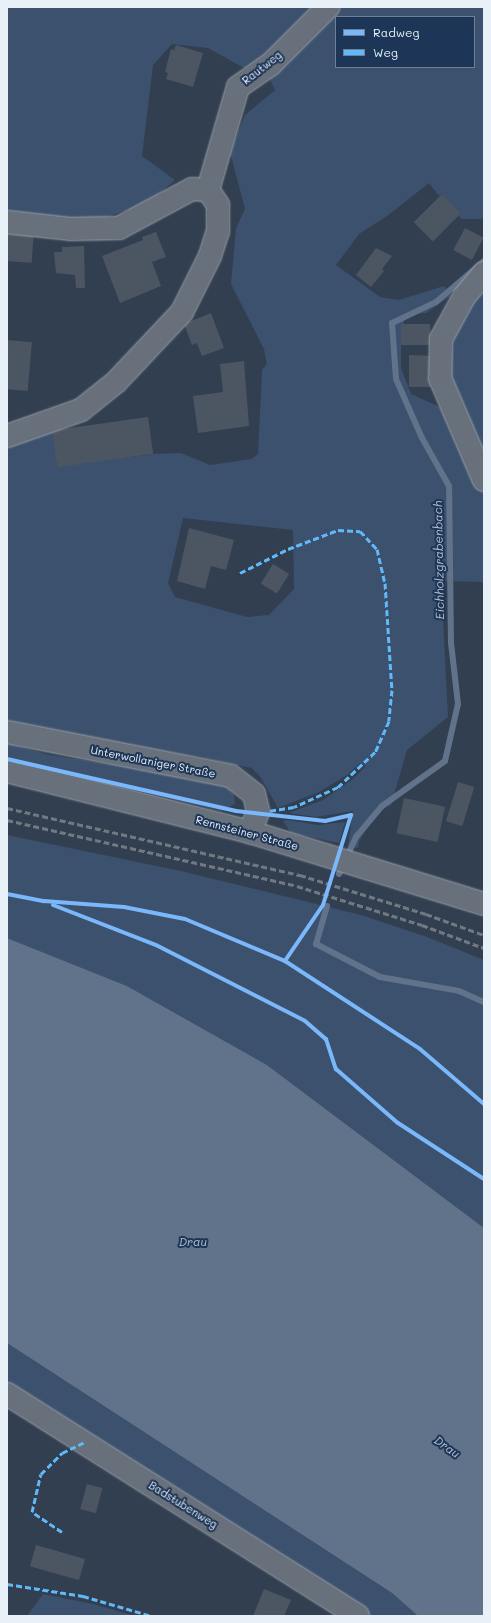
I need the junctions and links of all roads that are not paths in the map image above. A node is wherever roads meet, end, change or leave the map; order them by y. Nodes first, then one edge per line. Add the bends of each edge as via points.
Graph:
1 (328, 7) edge
2 (208, 190) junction
3 (7, 222) edge
4 (484, 273) edge
5 (7, 436) edge
6 (484, 480) edge
7 (7, 732) edge
8 (7, 772) edge
9 (250, 832) junction
10 (484, 904) edge
11 (7, 1394) edge
12 (358, 1616) edge

1 - 2 street, Rautweg via 271,64 238,87
2 - 3 street via 192,189 119,228 70,229
2 - 5 street via 218,205 218,231 210,256 182,312 116,382 81,410
4 - 6 street via 464,297 441,339 440,378
7 - 9 street, Unterwollaniger Straße via 231,776 254,794 258,812
8 - 9 street, Rennsteiner Straße
9 - 10 street, Rennsteiner Straße
11 - 12 street, Badstubenweg

